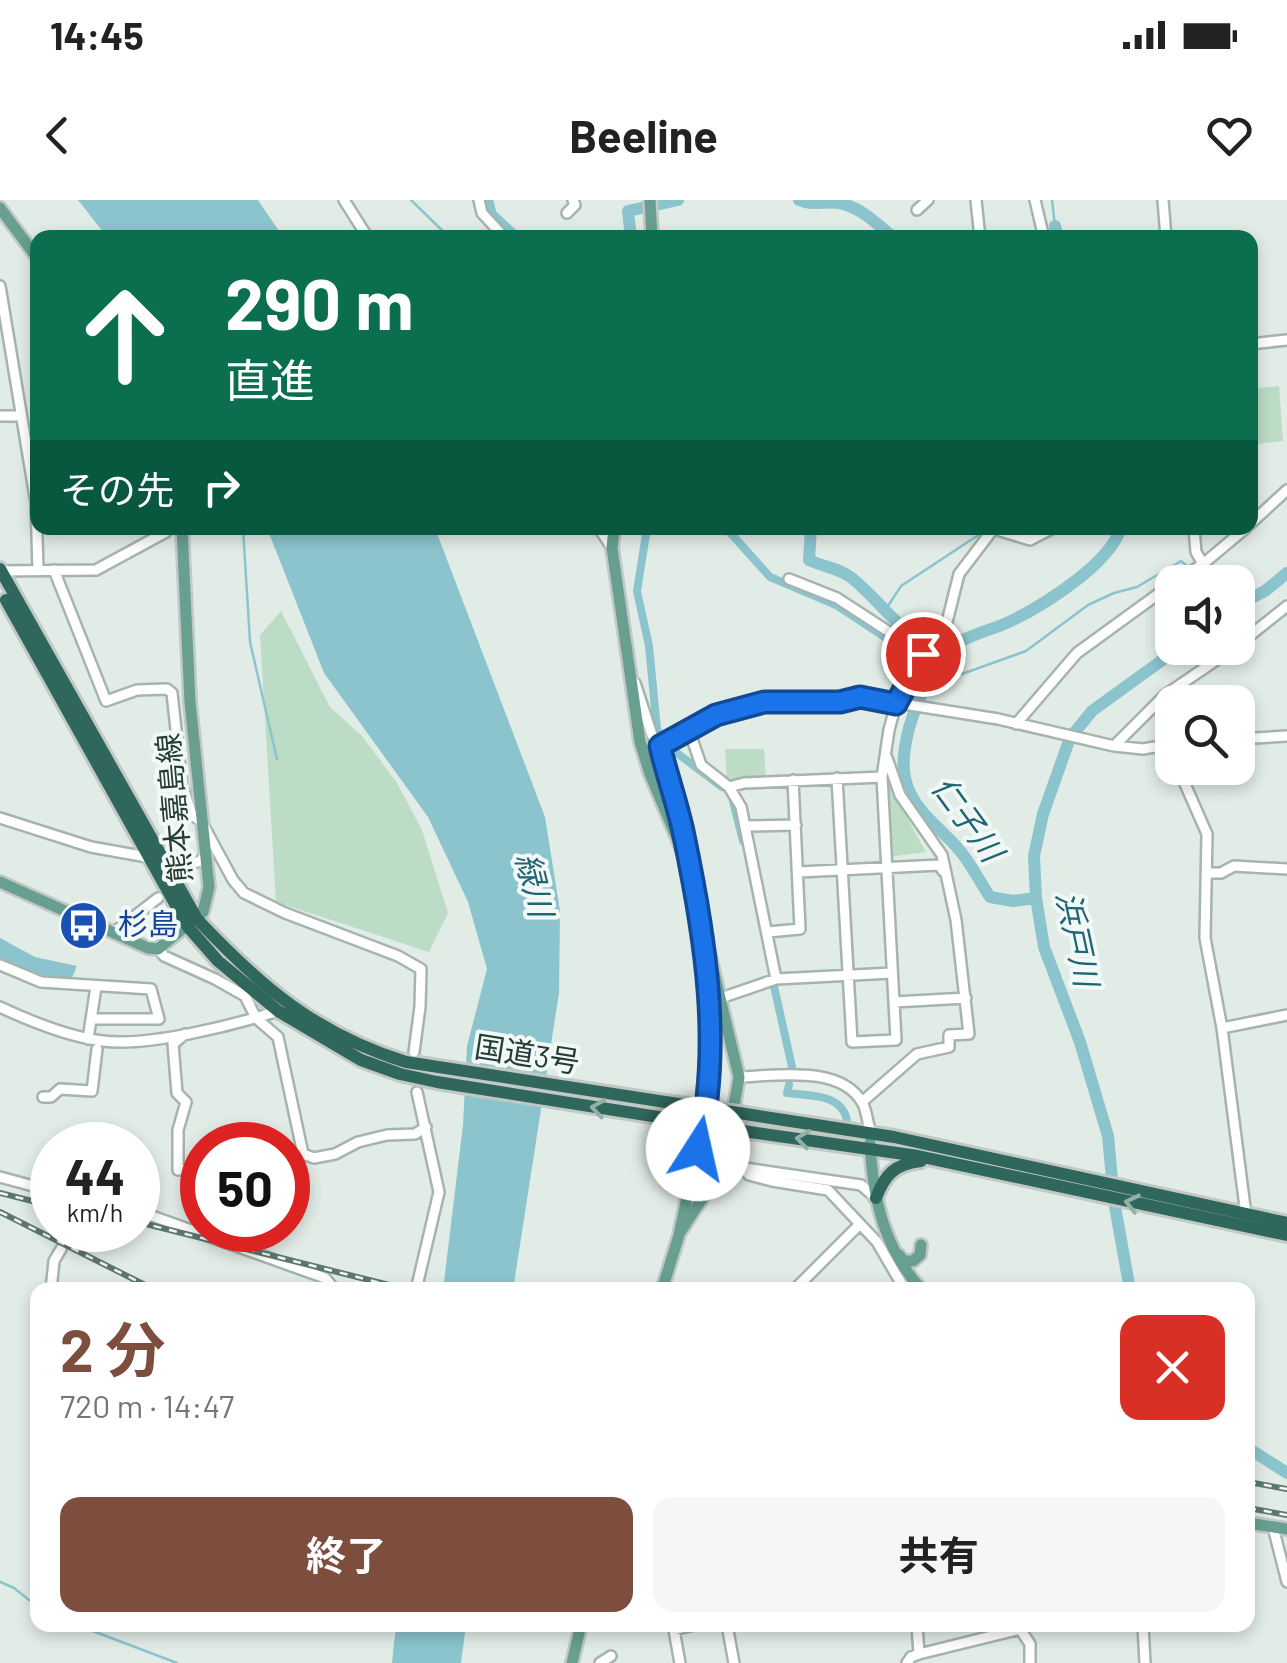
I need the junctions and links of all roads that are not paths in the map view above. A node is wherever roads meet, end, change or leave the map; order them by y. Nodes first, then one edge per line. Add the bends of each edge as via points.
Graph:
1 (344, 200) edge
2 (479, 200) edge
3 (573, 200) edge
4 (650, 200) edge
5 (928, 200) edge
6 (976, 200) edge
7 (1035, 200) edge
8 (1162, 200) edge
9 (0, 208) edge
10 (917, 210) dead end
11 (567, 213) dead end
12 (363, 230) edge
13 (498, 230) edge
14 (652, 230) edge
15 (979, 230) edge
16 (1042, 230) edge
17 (1165, 230) edge
18 (30, 248) edge
19 (0, 286) edge
20 (1287, 340) edge
21 (1258, 343) edge
22 (0, 416) edge
23 (20, 416) junction
24 (30, 470) edge
25 (1287, 490) edge
26 (1258, 517) edge
27 (37, 535) edge
28 (160, 535) edge
29 (182, 535) edge
30 (603, 535) edge
31 (613, 535) edge
32 (989, 535) edge
33 (1015, 535) edge
34 (1039, 535) edge
35 (1195, 535) edge
36 (1237, 535) edge
37 (612, 548) junction
38 (1203, 564) joint
39 (38, 569) junction
40 (54, 570) junction
41 (0, 571) edge
42 (790, 579) dead end
43 (0, 588) edge
44 (1155, 597) edge
45 (1287, 606) edge
46 (1255, 631) edge
47 (923, 654) junction
48 (1209, 665) edge
49 (629, 667) junction
50 (896, 704) junction
51 (1021, 725) junction
52 (689, 730) junction
53 (1287, 736) edge
54 (1255, 738) edge
55 (660, 746) junction
56 (1114, 746) junction
57 (1155, 748) edge
58 (886, 756) junction
59 (836, 778) junction
60 (882, 778) junction
61 (794, 780) junction
62 (1185, 785) edge
63 (729, 787) junction
64 (0, 818) edge
65 (201, 820) junction
66 (796, 825) junction
67 (745, 826) junction
68 (153, 855) junction
69 (206, 856) junction
70 (688, 862) junction
71 (887, 868) junction
72 (1287, 869) edge
73 (841, 870) junction
74 (799, 872) junction
75 (1206, 874) junction
76 (946, 877) junction
77 (0, 882) edge
78 (158, 898) dead end
79 (192, 923) junction
80 (113, 932) junction
81 (768, 932) junction
82 (704, 941) junction
83 (158, 949) junction
84 (0, 965) edge
85 (892, 972) junction
86 (848, 975) junction
87 (776, 979) junction
88 (96, 987) junction
89 (722, 998) junction
90 (966, 998) junction
91 (894, 1002) junction
92 (0, 1007) edge
93 (278, 1012) junction
94 (1287, 1015) edge
95 (256, 1018) junction
96 (92, 1019) junction
97 (1222, 1028) junction
98 (187, 1032) junction
99 (88, 1038) junction
100 (97, 1049) dead end
101 (414, 1052) dead end
102 (738, 1077) junction
103 (417, 1092) dead end
104 (43, 1097) dead end
105 (862, 1102) junction
106 (702, 1108) junction
107 (180, 1122) edge
108 (180, 1123) edge
109 (699, 1124) junction
110 (426, 1127) junction
111 (871, 1141) junction
112 (944, 1162) junction
113 (724, 1164) junction
114 (742, 1168) junction
115 (180, 1170) edge
116 (0, 1178) edge
117 (1083, 1184) junction
118 (30, 1186) edge
119 (876, 1198) junction
120 (160, 1219) edge
121 (1246, 1221) junction
122 (1287, 1223) edge
123 (859, 1224) junction
124 (679, 1234) junction
125 (1287, 1235) edge
126 (921, 1245) dead end
127 (59, 1252) edge
128 (898, 1255) junction
129 (52, 1282) edge
130 (329, 1282) edge
131 (418, 1282) edge
132 (664, 1282) edge
133 (802, 1282) edge
134 (900, 1282) edge
135 (915, 1282) edge
136 (1255, 1523) edge
137 (1280, 1528) edge
138 (1287, 1582) edge
139 (579, 1632) edge
140 (674, 1632) edge
141 (728, 1632) edge
142 (916, 1632) edge
143 (1008, 1632) edge
144 (1022, 1632) edge
145 (1143, 1632) edge
146 (918, 1654) junction
147 (611, 1656) dead end
148 (572, 1663) edge
149 (600, 1663) edge
150 (680, 1663) edge
151 (734, 1663) edge
152 (908, 1663) edge
153 (1030, 1663) edge
154 (1145, 1663) edge

1 - 12 street
2 - 13 street
3 - 11 street
4 - 14 main road
5 - 10 street
6 - 15 street
7 - 16 street
8 - 17 street
9 - 18 main road
19 - 23 street
20 - 21 street
22 - 23 street
23 - 24 street
25 - 26 street
27 - 39 street
28 - 40 street via 96,570
29 - 65 main road, 熊本嘉島線
30 - 37 street
31 - 37 main road
32 - 47 street via 959,574 946,626
33 - 34 street
35 - 38 street
36 - 38 street
37 - 49 main road
39 - 40 street
39 - 41 street
40 - 65 street via 106,701 138,690 167,688 172,694 182,785 192,815
41 - 68 highway, 国道3号
42 - 47 street via 837,598
43 - 68 highway, 国道3号
44 - 51 street via 1077,653
45 - 46 street
47 - 50 street
48 - 56 street via 1166,695
49 - 55 street
49 - 70 main road via 640,742
50 - 51 street
50 - 52 street via 860,697 764,702
50 - 58 street
51 - 56 street
52 - 55 street
52 - 63 street via 700,765
53 - 54 street
55 - 70 street
56 - 57 street
58 - 60 street
58 - 76 street via 900,795 942,855
59 - 60 street
59 - 61 street
59 - 73 street
60 - 71 street
61 - 63 street
61 - 66 street
62 - 75 street via 1207,834
63 - 67 street
64 - 68 street via 91,847
65 - 69 main road, 熊本嘉島線
65 - 101 street via 244,893 421,969
66 - 67 street
66 - 74 street
67 - 81 street
68 - 69 street via 164,853 183,867
68 - 79 highway, 国道3号
69 - 79 main road, 熊本嘉島線 via 206,905
70 - 82 main road
71 - 73 street
71 - 76 street via 939,865
71 - 85 street
72 - 75 street via 1234,866
73 - 74 street
73 - 86 street
74 - 81 street via 800,929
75 - 97 street via 1205,938
76 - 90 street
77 - 80 main road
78 - 80 street
79 - 83 main road, 熊本嘉島線
79 - 93 highway, 国道3号 via 218,961
79 - 106 highway, 国道3号 via 310,1021 367,1050 406,1062
80 - 83 main road
81 - 87 street
82 - 89 main road
82 - 106 main road
83 - 95 street via 245,996
84 - 88 street via 41,982
85 - 86 street
85 - 91 street
86 - 87 street
86 - 91 street via 852,1042 896,1040
87 - 89 street
88 - 96 street
88 - 96 street via 151,989 159,1019
89 - 102 main road
90 - 91 street
90 - 105 street via 969,1034 948,1036 949,1047 917,1054
92 - 99 street
93 - 95 street
109 -> 93 highway, 国道3号 via 400,1074 361,1060
94 - 97 street
95 - 98 street
95 - 110 street via 283,1048 303,1154 335,1154
96 - 99 street
97 - 121 street
98 - 99 street via 116,1042
98 - 107 street via 173,1044 177,1092 186,1102
100 - 104 street via 92,1090 60,1089
102 - 105 street via 828,1078
102 - 113 main road
103 - 110 street
105 - 111 street
106 - 109 main road
106 - 111 highway, 国道3号
108 - 115 street
111 -> 109 highway, 国道3号
109 - 124 main road
110 - 131 street via 438,1192
111 - 112 highway, 国道3号
111 - 117 highway, 国道3号
111 - 119 main road
112 - 117 highway, 国道3号
112 - 119 highway via 896,1168
113 - 114 street
113 - 124 main road
114 - 119 street via 861,1185
114 - 123 street via 772,1182 828,1190
116 - 118 street
121 -> 117 highway, 国道3号 via 1182,1214
117 - 121 highway, 国道3号 via 1180,1198
119 - 128 main road
120 - 130 street
121 - 122 highway, 国道3号
121 - 125 highway, 国道3号
123 - 133 street
123 - 134 street
124 - 132 main road
126 - 128 main road via 913,1261
127 - 129 street
128 - 135 main road
136 - 137 main road
137 - 138 street
139 - 148 main road
140 - 150 street
141 - 151 street
142 - 146 street
143 - 146 street
144 - 153 street
145 - 154 street
146 - 152 street
147 - 149 street

